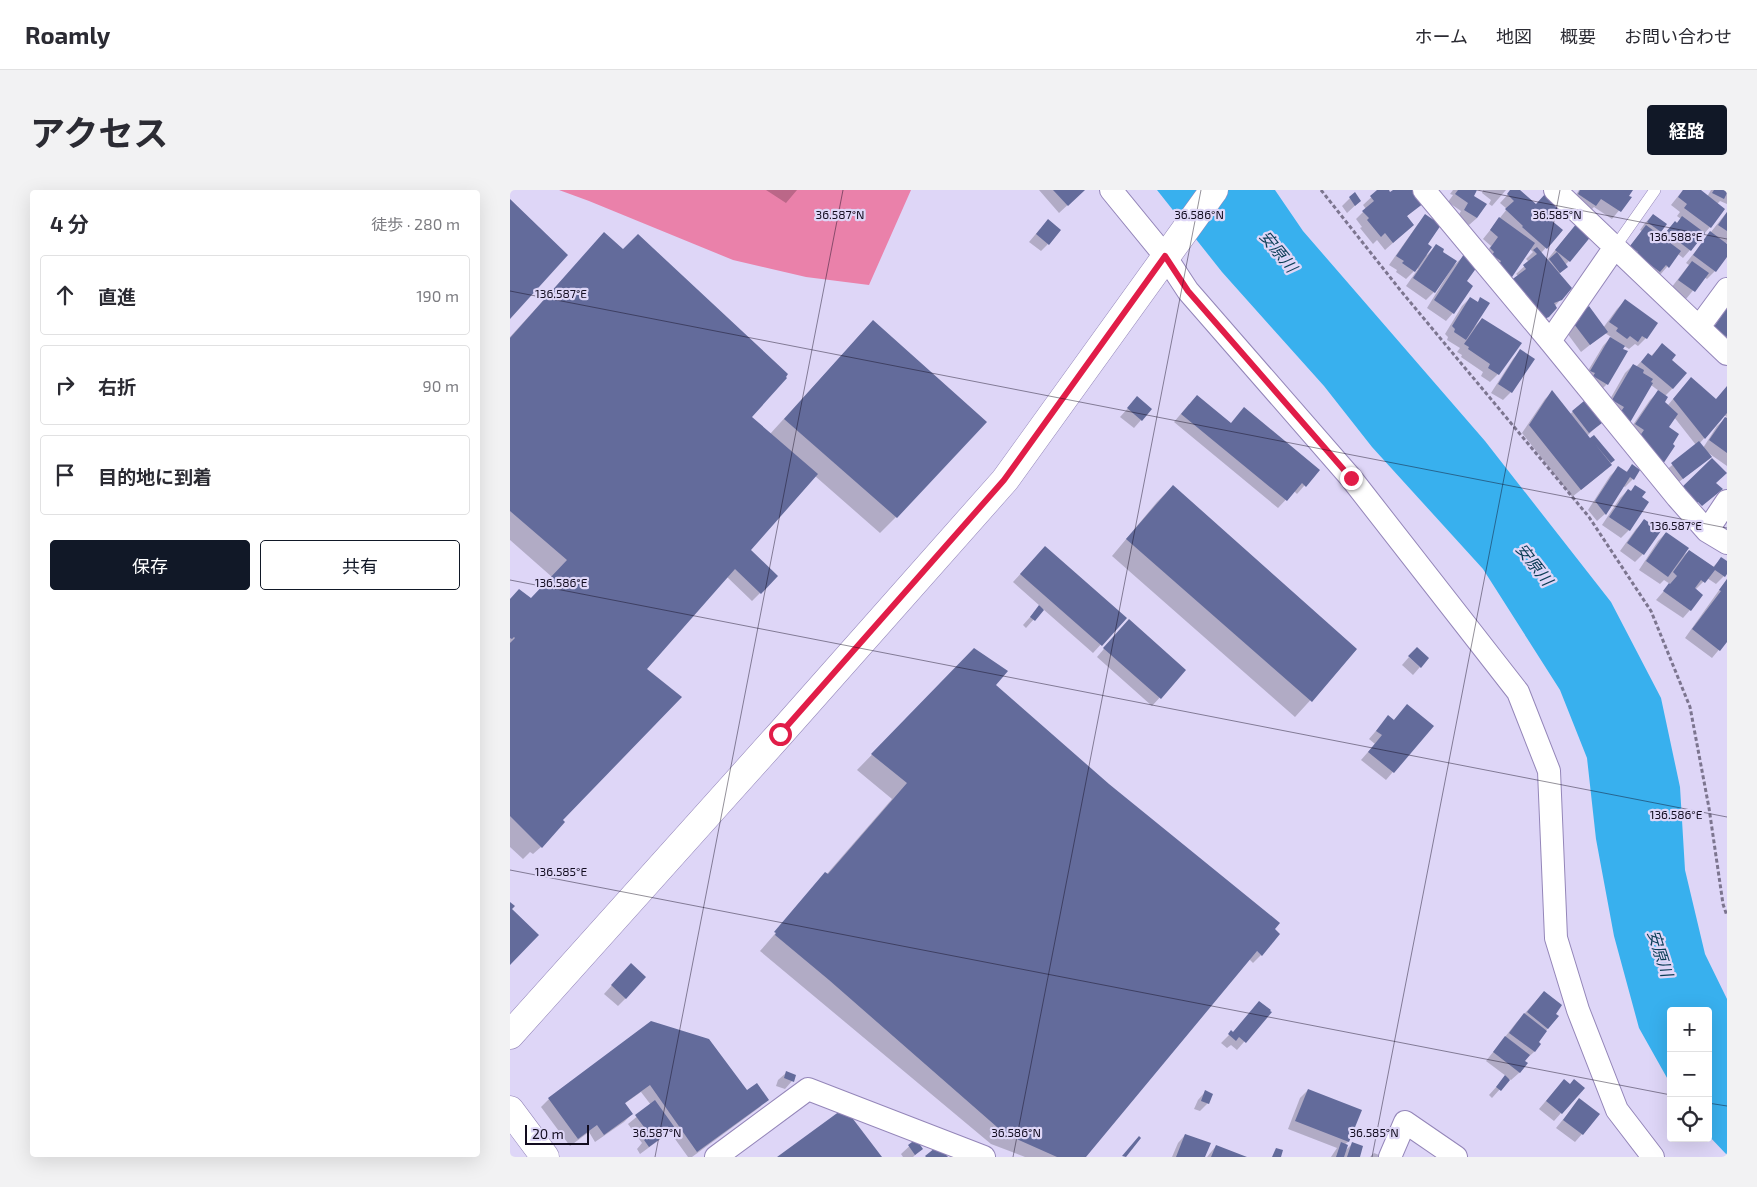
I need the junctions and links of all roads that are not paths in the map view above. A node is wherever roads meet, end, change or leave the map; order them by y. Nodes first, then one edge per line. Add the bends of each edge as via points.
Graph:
1 (1111, 190) edge
2 (1214, 190) edge
3 (1424, 190) edge
4 (1555, 190) edge
5 (1655, 190) edge
6 (1616, 247) junction
7 (1170, 249) junction
8 (1727, 289) edge
9 (1699, 327) junction
10 (1550, 341) junction
11 (1727, 354) edge
12 (1727, 501) edge
13 (1706, 531) junction
14 (1727, 543) edge
15 (510, 1035) edge
16 (510, 1110) edge
17 (545, 1157) edge
18 (716, 1157) edge
19 (984, 1157) edge
20 (1390, 1157) edge
21 (1456, 1157) edge
22 (1653, 1157) edge

1 - 7 street
2 - 7 street
3 - 10 street
4 - 6 street
5 - 6 lane
6 - 9 street
6 - 10 street
7 - 15 street via 1004,480
7 - 22 street via 1188,291 1351,478 1518,692 1549,771 1556,938 1578,1010 1617,1110
8 - 9 street
9 - 11 street
10 - 13 street
12 - 13 street
13 - 14 street
16 - 17 street
18 - 19 street via 808,1089
20 - 21 street via 1406,1122

